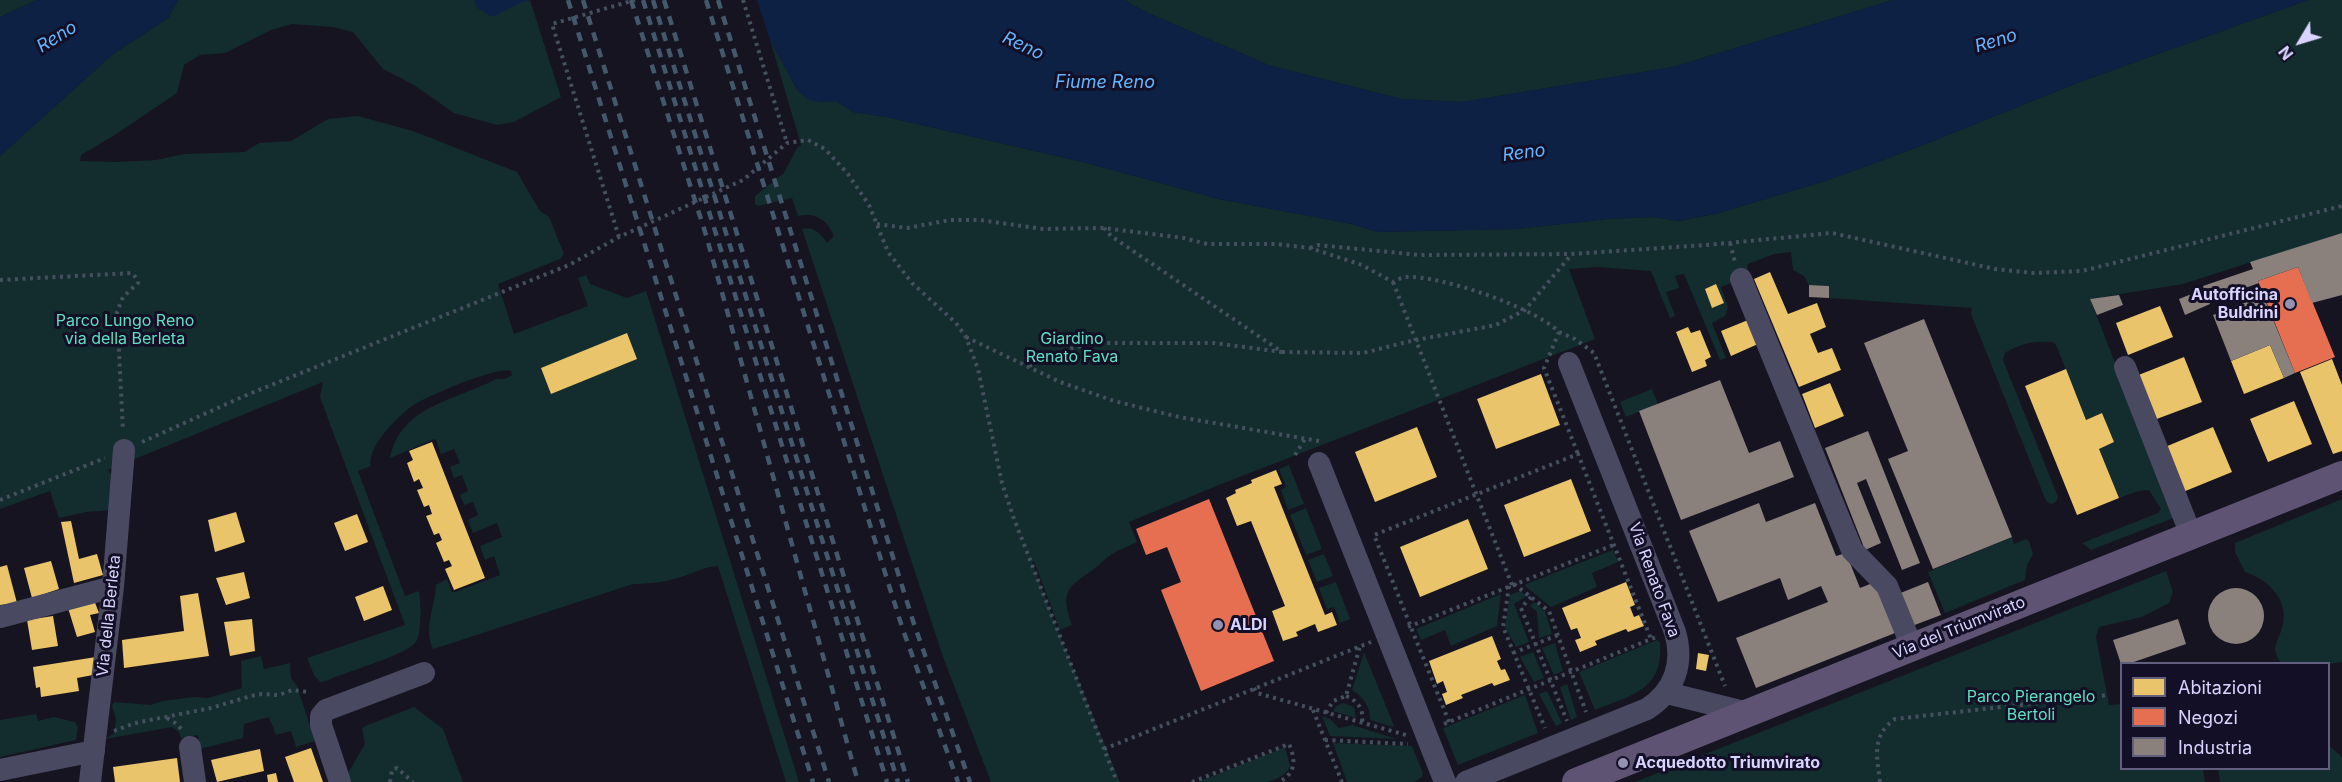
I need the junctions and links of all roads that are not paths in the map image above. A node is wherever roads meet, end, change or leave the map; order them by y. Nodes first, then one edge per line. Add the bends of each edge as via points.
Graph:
1 (1741, 279) dead end
2 (1569, 363) dead end
3 (2125, 367) dead end
4 (124, 450) road end
5 (1323, 453) road end
6 (2342, 475) edge
7 (2191, 535) junction
8 (113, 587) junction
9 (0, 617) edge
10 (1912, 647) junction
11 (424, 673) dead end
12 (1667, 693) junction
13 (1748, 713) junction
14 (95, 745) junction
15 (190, 747) dead end
16 (0, 770) edge
17 (90, 782) edge
18 (195, 782) edge
19 (340, 782) edge
20 (1445, 782) edge
21 (1466, 782) edge
22 (1576, 782) edge

1 - 10 street via 1852,550 1887,585
2 - 12 street, Via Renato Fava via 1675,632 1678,666
3 - 7 street
4 - 8 street, Via della Berleta
5 - 20 street via 1421,738
6 - 7 main road, Via del Triumvirato
7 - 10 main road, Via del Triumvirato
8 - 9 street
8 - 14 street, Via della Berleta
10 - 13 main road, Via del Triumvirato
11 - 19 street via 326,710 321,716
12 - 13 street
12 - 21 street via 1647,709
13 - 22 main road, Via del Triumvirato
14 - 16 street
14 - 17 street, Via della Berleta
15 - 18 street

